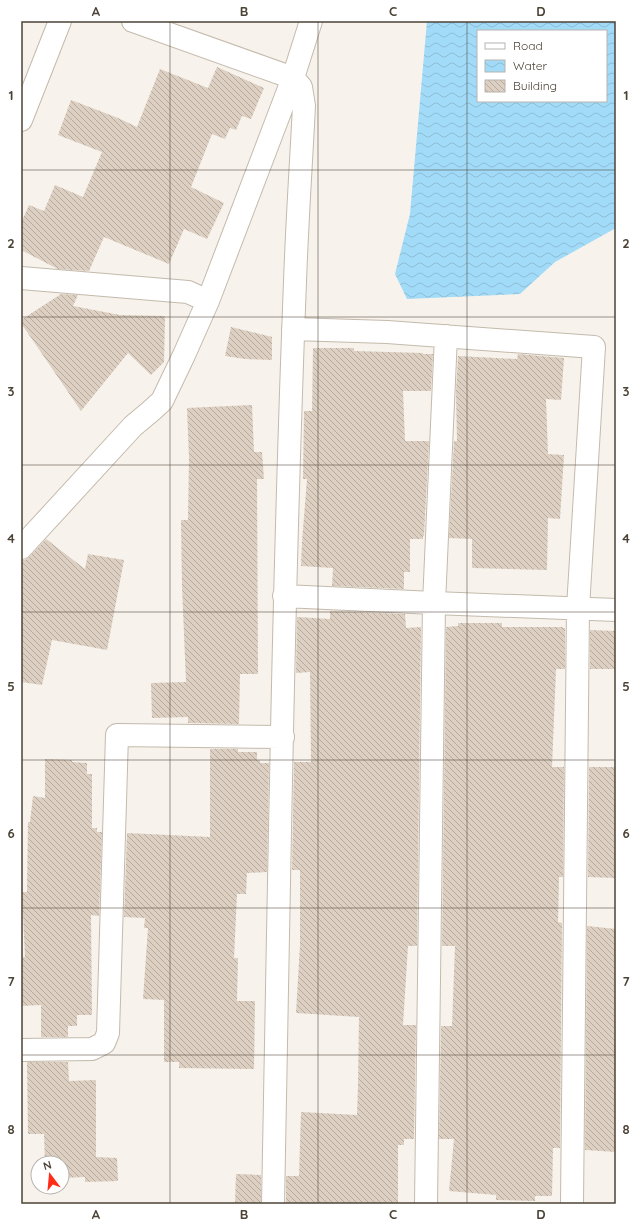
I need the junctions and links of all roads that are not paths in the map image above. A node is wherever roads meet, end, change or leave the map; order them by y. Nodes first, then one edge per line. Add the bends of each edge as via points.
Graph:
1 (60, 21) edge
2 (133, 21) edge
3 (311, 21) edge
4 (293, 78) junction
5 (21, 120) edge
6 (21, 278) edge
7 (208, 301) junction
8 (293, 329) junction
9 (446, 336) junction
10 (21, 548) edge
11 (284, 596) junction
12 (434, 603) junction
13 (578, 608) junction
14 (616, 610) edge
15 (283, 737) junction
16 (21, 1050) edge
17 (272, 1204) edge
18 (426, 1204) edge
19 (572, 1204) edge

1 - 5 street
2 - 4 street
3 - 4 street
4 - 7 street
4 - 8 street via 301,87 304,106
6 - 7 street via 188,292
7 - 10 street via 162,401 133,426
8 - 9 street
8 - 11 street
9 - 12 street
9 - 13 street via 594,347
11 - 12 street
11 - 15 street
12 - 13 street
12 - 18 street
13 - 14 street
13 - 19 street
15 - 16 street via 117,735 108,1033 104,1042 92,1049
15 - 17 street

